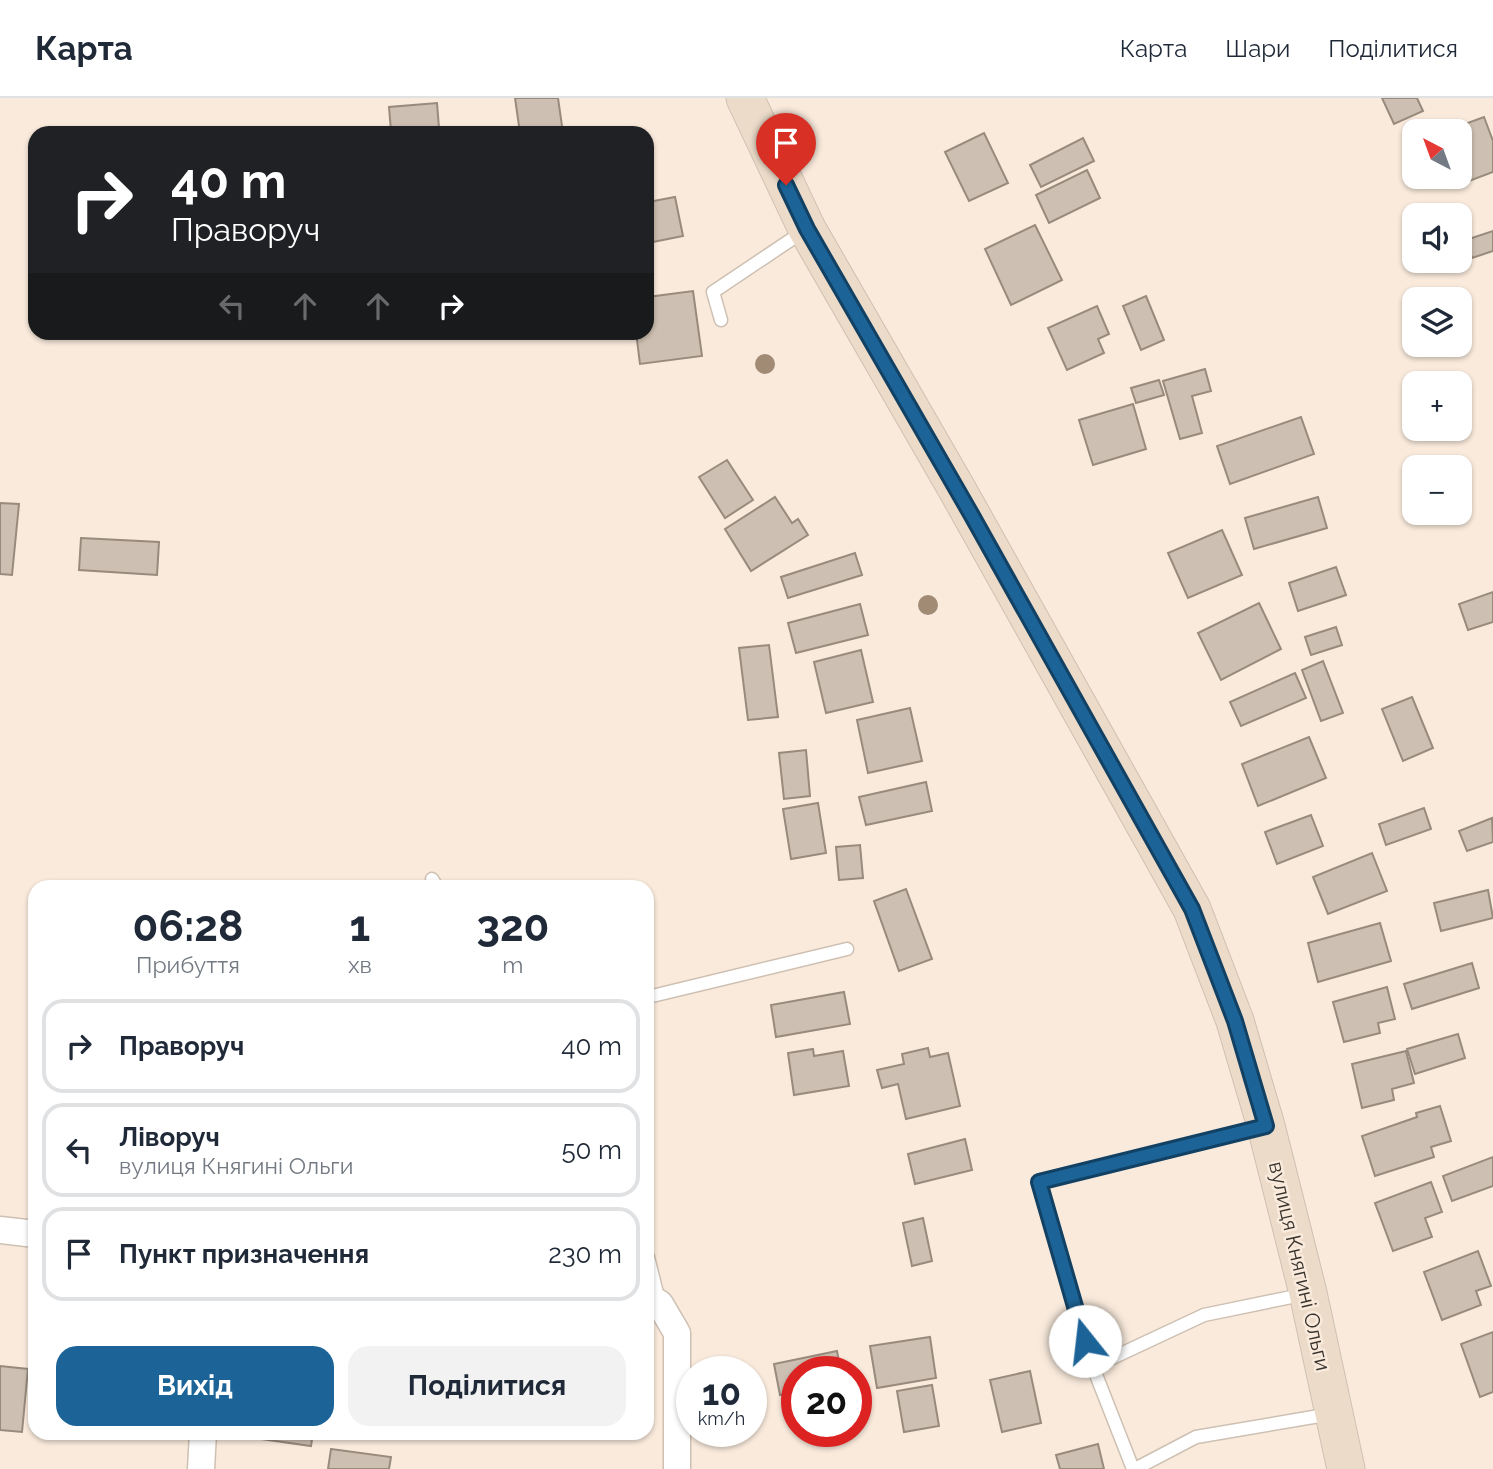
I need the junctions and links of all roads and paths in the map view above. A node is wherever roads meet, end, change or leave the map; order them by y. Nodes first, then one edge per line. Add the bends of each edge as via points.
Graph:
1 (745, 98) edge
2 (807, 229) junction
3 (721, 320) dead end
4 (847, 949) dead end
5 (654, 996) edge
6 (1266, 1126) junction
7 (0, 1230) edge
8 (28, 1233) edge
9 (1308, 1293) junction
10 (654, 1300) edge
11 (1093, 1367) junction
12 (1334, 1414) junction
13 (203, 1440) edge
14 (201, 1469) edge
15 (677, 1469) edge
16 (1134, 1469) edge
17 (1346, 1469) edge

1 - 2 street, вулиця Княгині Ольги
2 - 3 lane via 713,292
2 - 6 street, вулиця Княгині Ольги via 1192,909 1235,1021
4 - 5 lane
6 - 9 street, вулиця Княгині Ольги
6 - 11 lane via 1039,1182
7 - 8 street
9 - 11 lane via 1204,1315
9 - 12 street, вулиця Княгині Ольги
10 - 15 street via 677,1333
11 - 16 lane
12 - 16 lane via 1196,1437
12 - 17 street, вулиця Княгині Ольги
13 - 14 street

